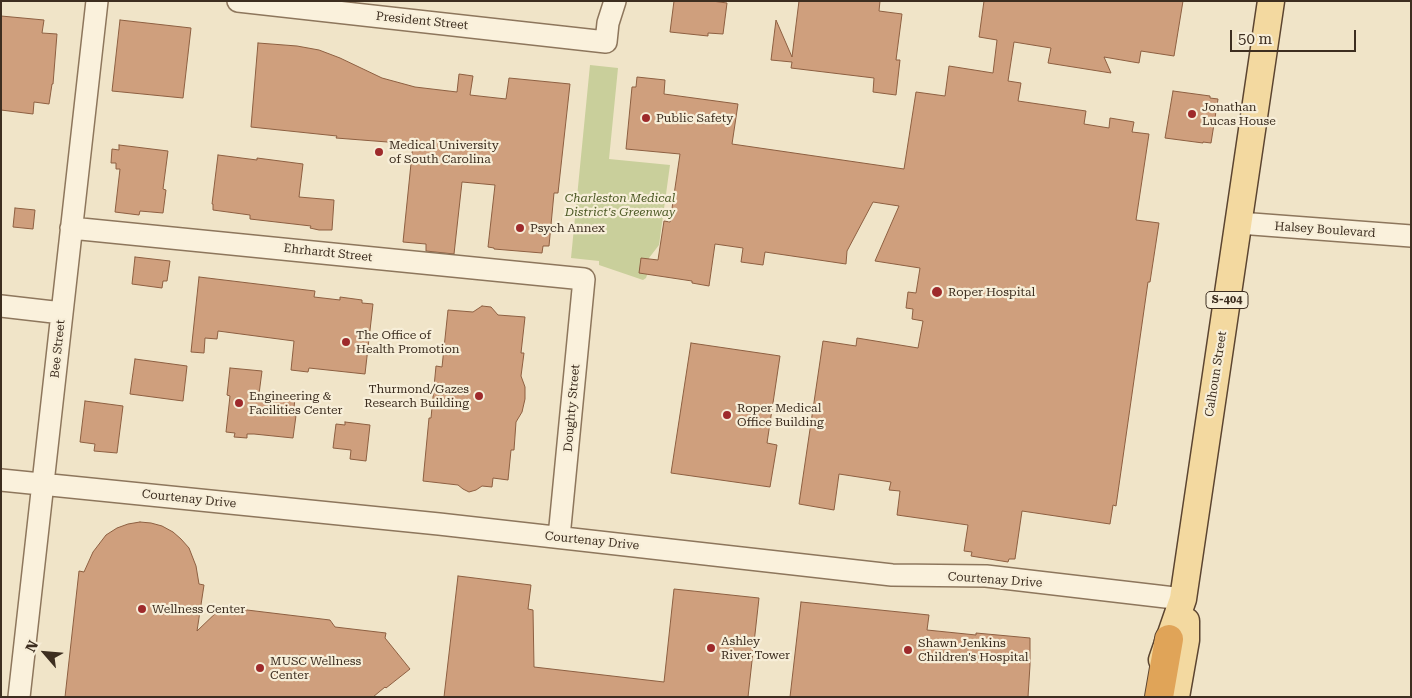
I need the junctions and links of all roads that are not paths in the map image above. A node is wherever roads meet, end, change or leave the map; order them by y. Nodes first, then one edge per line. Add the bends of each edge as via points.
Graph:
1 (97, 1) edge
2 (238, 1) edge
3 (614, 1) edge
4 (1271, 1) edge
5 (1239, 223) junction
6 (71, 228) junction
7 (1411, 236) edge
8 (584, 279) joint
9 (1, 306) edge
10 (62, 313) junction
11 (1, 480) edge
12 (43, 484) junction
13 (559, 538) junction
14 (1183, 599) junction
15 (1169, 639) junction
16 (19, 697) edge
17 (1151, 697) edge
18 (1159, 697) edge
19 (1176, 697) edge

1 - 6 street, Bee Street
2 - 3 street, President Street via 606,42
4 - 5 main road, Calhoun Street / S-404
5 - 7 street, Halsey Boulevard
5 - 14 main road, Calhoun Street / S-404
6 - 8 street, Ehrhardt Street
6 - 10 street, Bee Street
8 - 13 street, Doughty Street
9 - 10 street
10 - 12 street, Bee Street
11 - 12 street, Courtenay Drive
12 - 13 street, Courtenay Drive
12 - 16 street, Bee Street
13 - 14 street, Courtenay Drive via 892,575 986,576
14 - 15 main road, Calhoun Street / S-404
14 - 19 main road, Calhoun Street / S-404 via 1186,640
15 - 17 main road, Calhoun Street
15 - 18 highway

